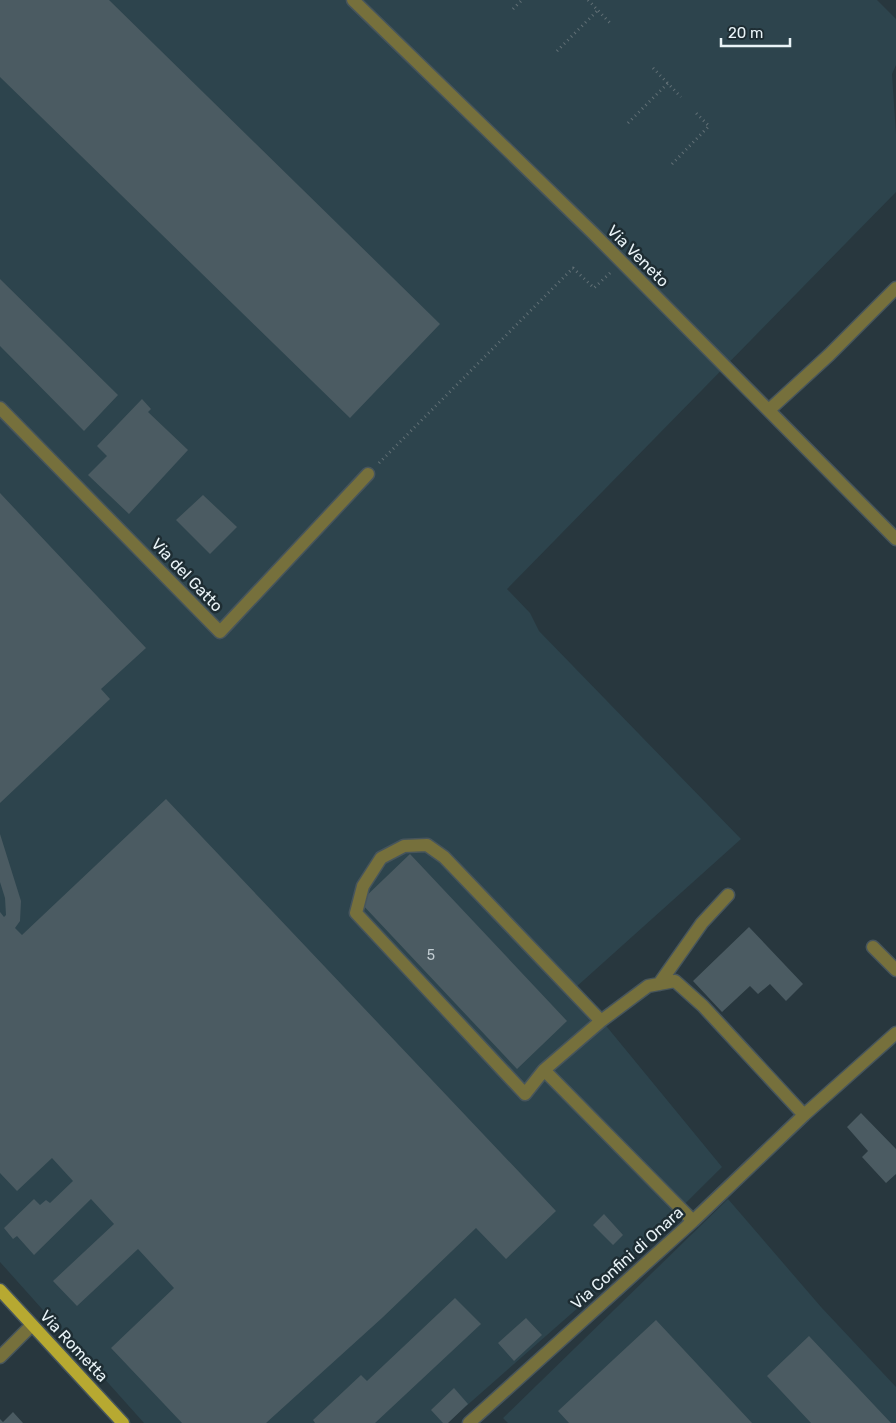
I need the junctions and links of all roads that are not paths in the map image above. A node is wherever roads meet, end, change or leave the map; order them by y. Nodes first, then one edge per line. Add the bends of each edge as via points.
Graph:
1 (353, 0) edge
2 (896, 288) edge
3 (0, 408) edge
4 (769, 410) junction
5 (368, 474) road end
6 (896, 539) edge
7 (728, 895) dead end
8 (873, 947) dead end
9 (896, 970) edge
10 (659, 984) junction
11 (601, 1021) junction
12 (896, 1033) edge
13 (544, 1070) junction
14 (804, 1115) junction
15 (693, 1221) junction
16 (0, 1290) edge
17 (32, 1325) junction
18 (0, 1357) edge
19 (123, 1423) edge
20 (470, 1423) edge

1 - 4 street, Via Veneto
2 - 4 street
3 - 5 street, Via del Gatto via 220,632
4 - 6 street, Via Veneto
7 - 10 street via 702,923
8 - 9 street
10 - 11 street via 648,986
10 - 14 street via 675,980
11 - 13 street
11 - 13 street via 444,857 427,845 404,846 381,858 363,886 356,913 524,1094
12 - 14 street, Via Confini di Onara
13 - 15 street
14 - 15 street, Via Confini di Onara
15 - 20 street, Via Confini di Onara
16 - 17 main road, Via Rometta
17 - 18 street
17 - 19 main road, Via Rometta

